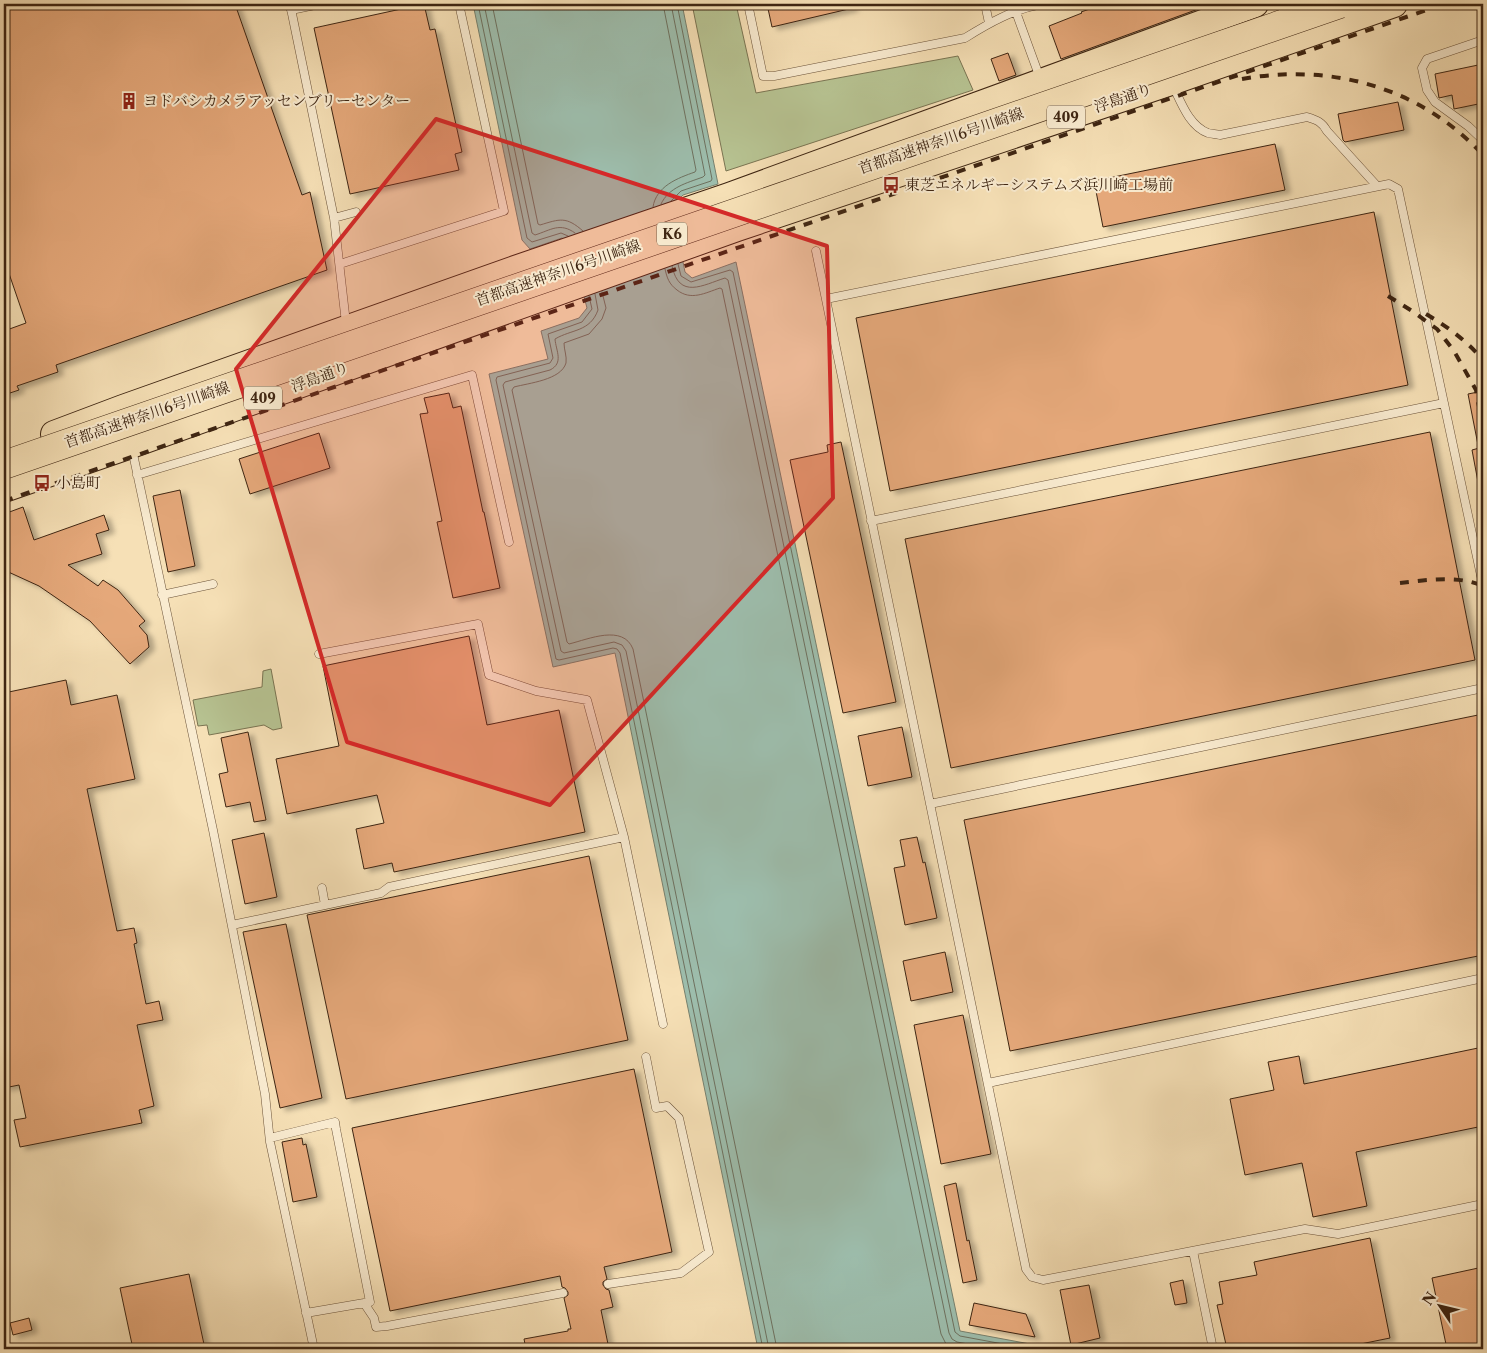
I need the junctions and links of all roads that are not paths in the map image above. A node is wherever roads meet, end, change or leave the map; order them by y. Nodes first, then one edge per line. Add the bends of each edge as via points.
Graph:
1 (320, 4) edge
2 (459, 4) edge
3 (748, 4) edge
4 (985, 4) edge
5 (1042, 4) edge
6 (1256, 4) edge
7 (1307, 4) edge
8 (1340, 4) edge
9 (1394, 4) edge
10 (291, 7) edge
11 (1016, 12) junction
12 (989, 23) junction
13 (1483, 40) edge
14 (1171, 82) junction
15 (1047, 97) junction
16 (1483, 140) edge
17 (1377, 186) junction
18 (356, 212) dead end
19 (334, 218) junction
20 (816, 251) dead end
21 (340, 264) junction
22 (826, 299) junction
23 (347, 329) junction
24 (309, 359) junction
25 (360, 363) junction
26 (1444, 403) junction
27 (128, 429) junction
28 (4, 453) edge
29 (4, 465) edge
30 (137, 475) junction
31 (4, 482) edge
32 (4, 489) edge
33 (871, 521) junction
34 (509, 542) dead end
35 (213, 584) dead end
36 (1483, 585) edge
37 (162, 595) junction
38 (319, 654) dead end
39 (1483, 688) edge
40 (930, 804) junction
41 (624, 837) junction
42 (322, 888) dead end
43 (325, 905) junction
44 (232, 924) junction
45 (1483, 978) edge
46 (663, 1024) dead end
47 (646, 1057) dead end
48 (988, 1082) junction
49 (270, 1138) junction
50 (1483, 1204) edge
51 (1193, 1251) junction
52 (608, 1284) dead end
53 (564, 1293) dead end
54 (364, 1303) junction
55 (306, 1314) junction
56 (314, 1349) edge
57 (1213, 1349) edge

1 - 10 lane
2 - 21 lane via 504,211
3 - 12 lane via 763,76 965,38
4 - 12 lane
5 - 11 lane
6 - 15 highway, 浮島通り / 409
7 - 28 highway, 首都高速神奈川6号川崎線 / K6
8 - 24 highway, 首都高速神奈川6号川崎線 / K6, bridge
9 - 14 highway, 浮島通り / 409
10 - 19 lane
11 - 12 lane
11 - 15 lane
13 - 16 lane via 1427,59 1422,68 1427,90 1435,102
14 - 15 highway, 浮島通り / 409
14 - 17 lane via 1188,116 1208,133 1220,135 1307,117 1317,120
15 - 23 highway, 浮島通り / 409 via 729,196
15 - 25 highway, 浮島通り / 409 via 737,228
17 - 22 lane
17 - 26 lane via 1389,184 1398,189
18 - 19 lane
19 - 21 lane
20 - 22 lane
21 - 23 lane
22 - 33 lane
23 - 25 lane
23 - 27 highway, 浮島通り / 409
24 - 29 highway, 首都高速神奈川6号川崎線 / K6, bridge
24 - 31 highway, bridge
25 - 27 highway, 浮島通り / 409
26 - 33 lane
26 - 36 lane
27 - 28 highway, 浮島通り / 409
27 - 30 lane
27 - 32 highway, 浮島通り / 409
30 - 34 lane via 472,375
30 - 37 lane
33 - 40 lane
35 - 37 lane
37 - 44 lane
38 - 41 lane via 478,624 489,675 536,691 587,700
39 - 40 lane
40 - 48 lane
41 - 43 lane via 389,887 381,893
41 - 46 lane
42 - 43 lane
43 - 44 lane
44 - 49 lane via 265,1094
45 - 48 lane
47 - 52 lane via 656,1108 667,1106 679,1118 709,1252 680,1273
48 - 51 lane via 1026,1269 1032,1277 1043,1280
49 - 54 lane via 335,1122 370,1302
49 - 55 lane
50 - 51 lane via 1338,1234 1305,1229
51 - 57 lane
53 - 54 lane via 388,1326 376,1326
54 - 55 lane
55 - 56 lane

